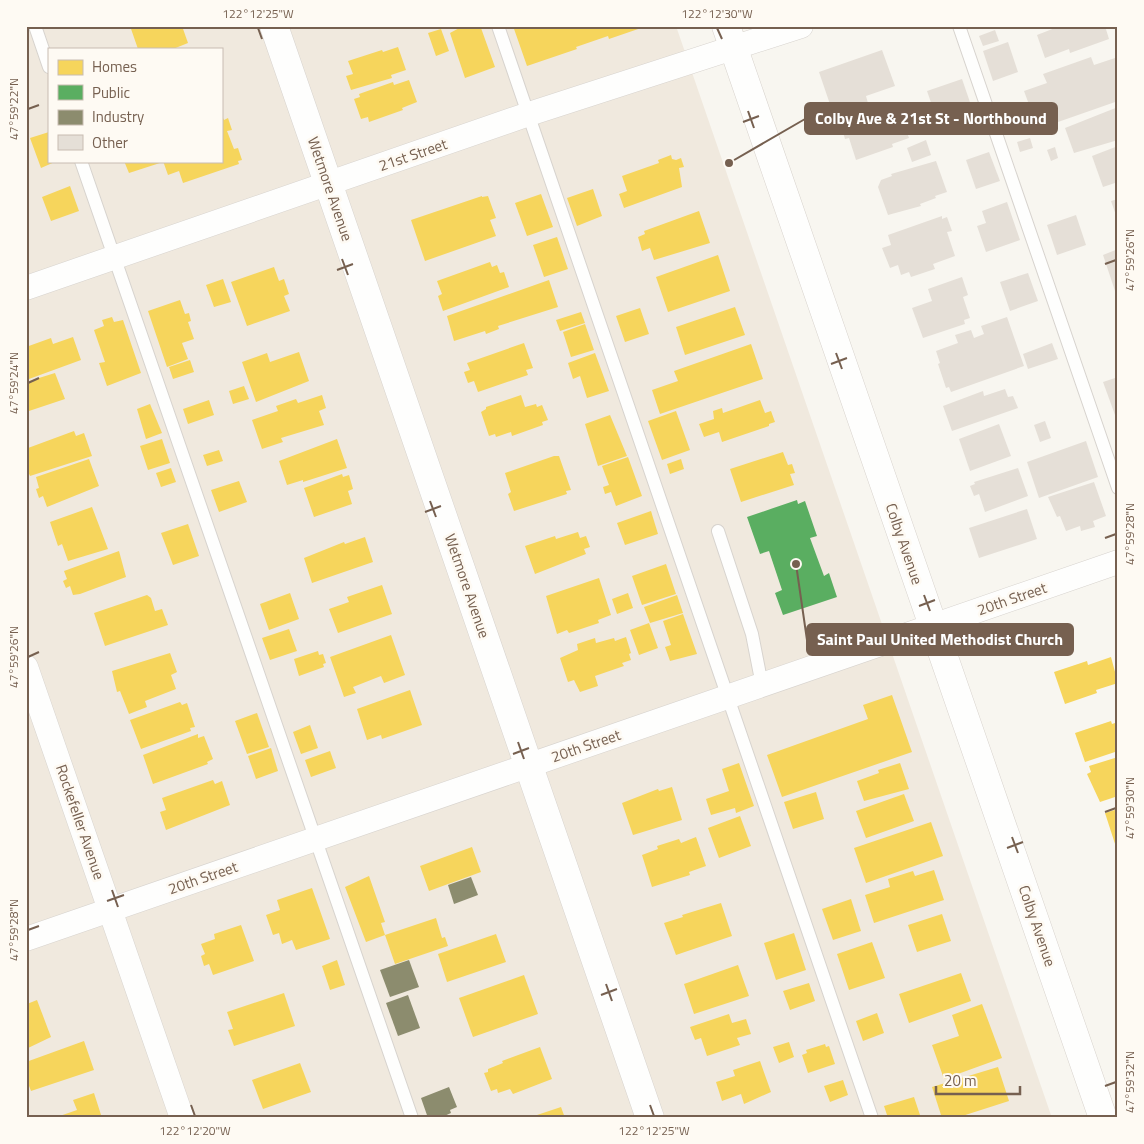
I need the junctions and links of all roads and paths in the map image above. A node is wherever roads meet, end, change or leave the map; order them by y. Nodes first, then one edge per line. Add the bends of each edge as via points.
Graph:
1 (35, 26) edge
2 (274, 26) edge
3 (498, 26) edge
4 (801, 26) edge
5 (959, 26) edge
6 (730, 38) edge
7 (48, 64) edge
8 (529, 114) junction
9 (81, 162) edge
10 (328, 184) junction
11 (114, 258) junction
12 (26, 288) edge
13 (1118, 488) edge
14 (718, 531) dead end
15 (1118, 562) edge
16 (933, 626) junction
17 (26, 667) edge
18 (762, 685) junction
19 (728, 697) junction
20 (528, 766) junction
21 (316, 839) junction
22 (110, 910) junction
23 (26, 939) edge
24 (182, 1118) edge
25 (412, 1118) edge
26 (650, 1118) edge
27 (872, 1118) edge
28 (1103, 1118) edge

1 - 7 lane
2 - 10 street, Wetmore Avenue
3 - 8 lane
4 - 6 street, 21st Street
5 - 13 lane
6 - 8 street, 21st Street
6 - 16 street, Colby Avenue
8 - 10 street, 21st Street
8 - 19 lane
9 - 11 lane
10 - 11 street, 21st Street
10 - 20 street, Wetmore Avenue
11 - 12 street, 21st Street
11 - 21 lane
14 - 18 lane via 752,634
15 - 16 street, 20th Street
16 - 18 street, 20th Street
16 - 28 street, Colby Avenue
17 - 22 street, Rockefeller Avenue
18 - 19 street, 20th Street
19 - 20 street, 20th Street
19 - 27 lane
20 - 21 street, 20th Street
20 - 26 street, Wetmore Avenue
21 - 22 street, 20th Street
21 - 25 lane
22 - 23 street, 20th Street
22 - 24 street, Rockefeller Avenue

